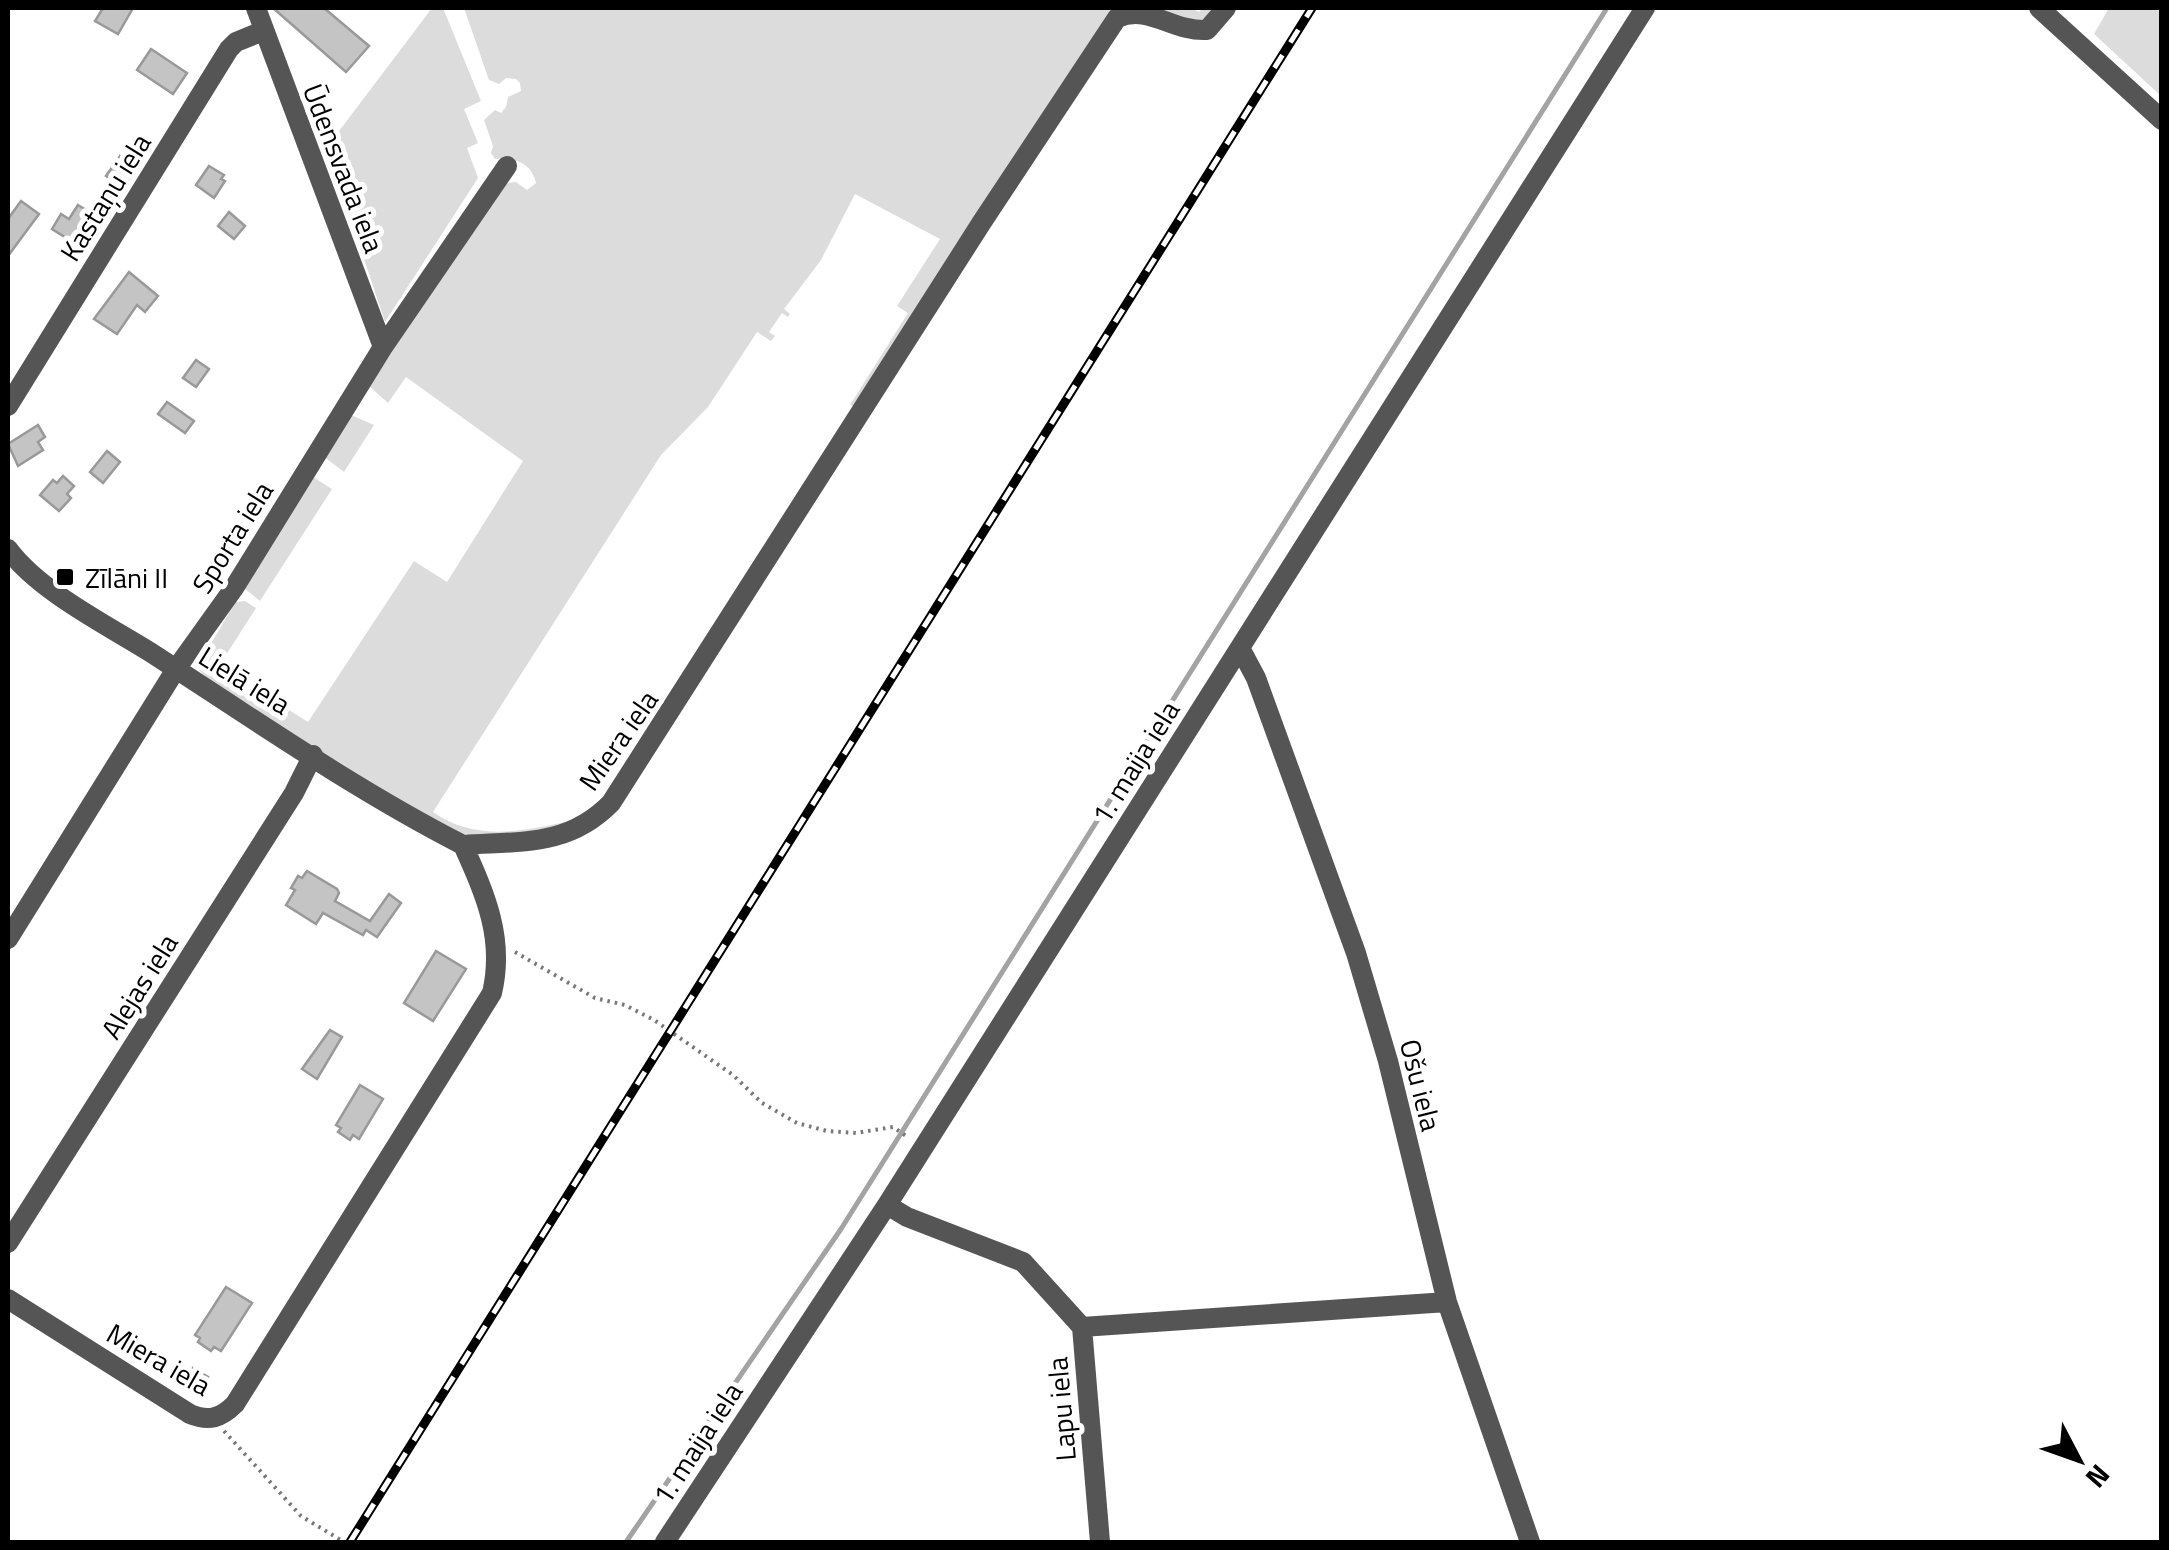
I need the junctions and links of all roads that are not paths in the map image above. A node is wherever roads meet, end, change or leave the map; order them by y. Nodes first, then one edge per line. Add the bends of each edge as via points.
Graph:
1 (256, 8) edge
2 (1226, 8) edge
3 (1646, 8) edge
4 (2039, 8) edge
5 (263, 31) junction
6 (2162, 120) edge
7 (506, 166) dead end
8 (382, 347) junction
9 (8, 406) edge
10 (8, 549) edge
11 (1240, 648) junction
12 (176, 669) junction
13 (312, 756) junction
14 (463, 845) junction
15 (10, 929) edge
16 (887, 1205) junction
17 (8, 1243) edge
18 (8, 1298) edge
19 (1447, 1302) junction
20 (1082, 1327) junction
21 (665, 1542) edge
22 (1100, 1542) edge
23 (1530, 1542) edge

1 - 5 street, Ūdensvada iela
2 - 14 street, Miera iela via 1206,30 1186,31 1148,14 1116,18 611,802 567,834
3 - 11 street, 1. maija iela
4 - 6 street
5 - 8 street, Ūdensvada iela
5 - 9 street, Kastaņu iela via 229,49
7 - 8 street, Sporta iela
8 - 12 street, Sporta iela via 234,588
10 - 12 street, Lielā iela via 22,566
11 - 16 street, 1. maija iela
11 - 19 street, Ošu iela via 1356,953
12 - 13 street, Lielā iela
12 - 15 street, Sporta iela
13 - 14 street, Lielā iela
13 - 17 street, Alejas iela
14 - 18 street, Miera iela via 495,931 496,974 483,1011 226,1413 190,1414
16 - 20 street, Lapu iela via 1023,1262
16 - 21 street, 1. maija iela
19 - 20 street
19 - 23 street, Ošu iela
20 - 22 street, Lapu iela

